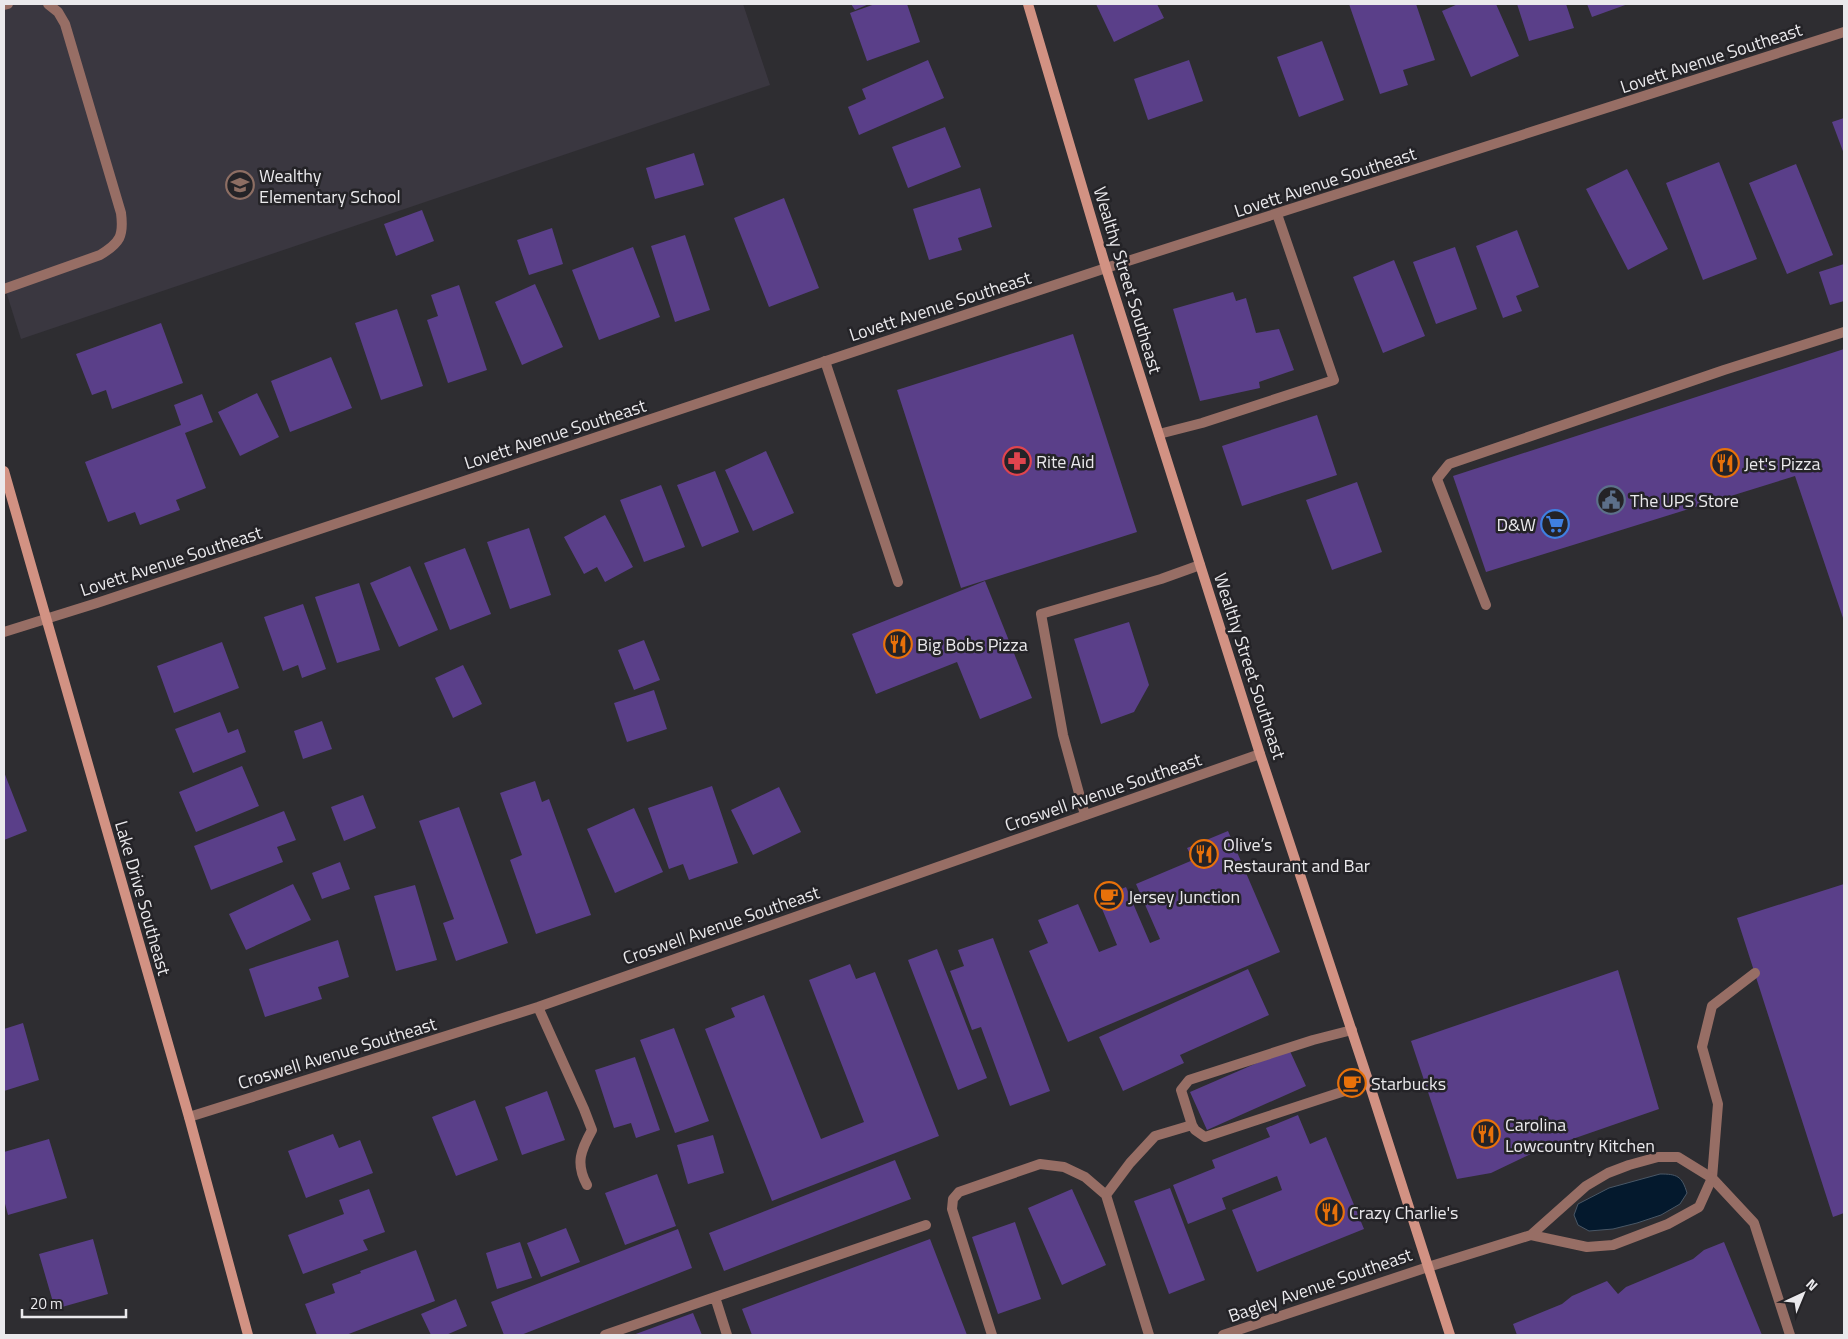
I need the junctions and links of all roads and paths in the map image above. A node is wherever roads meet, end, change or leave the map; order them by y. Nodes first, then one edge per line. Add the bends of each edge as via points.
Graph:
1 (8, 4) edge
2 (48, 4) edge
3 (1028, 4) edge
4 (4, 5) edge
5 (1844, 32) edge
6 (1277, 214) junction
7 (1106, 268) junction
8 (4, 289) edge
9 (1844, 332) edge
10 (825, 361) junction
11 (1159, 434) junction
12 (4, 471) edge
13 (1200, 565) junction
14 (898, 582) dead end
15 (1486, 605) dead end
16 (48, 619) junction
17 (4, 632) edge
18 (1260, 754) junction
19 (1085, 815) junction
20 (1755, 973) dead end
21 (538, 1007) junction
22 (1352, 1030) junction
23 (1369, 1083) junction
24 (189, 1117) junction
25 (1192, 1125) junction
26 (1712, 1178) junction
27 (587, 1185) dead end
28 (1106, 1195) junction
29 (926, 1225) dead end
30 (1532, 1234) junction
31 (1428, 1266) junction
32 (715, 1297) junction
33 (248, 1335) edge
34 (605, 1335) edge
35 (727, 1335) edge
36 (992, 1335) edge
37 (1149, 1335) edge
38 (1222, 1335) edge
39 (1450, 1335) edge
40 (1790, 1335) edge

1 - 4 street
2 - 8 street via 65,24 123,226 114,247 100,255
3 - 7 main road, Wealthy Street Southeast
5 - 6 street, Lovett Avenue Southeast
6 - 7 street, Lovett Avenue Southeast
6 - 11 street via 1334,380
7 - 10 street, Lovett Avenue Southeast
7 - 11 main road, Wealthy Street Southeast
9 - 15 street via 1449,464 1437,479
10 - 14 street
10 - 16 street, Lovett Avenue Southeast
11 - 13 main road, Wealthy Street Southeast
12 - 16 main road, Lake Drive Southeast
13 - 18 main road, Wealthy Street Southeast
13 - 19 street via 1041,614 1063,735
16 - 17 street, Lovett Avenue Southeast
16 - 24 main road, Lake Drive Southeast
18 - 19 street, Croswell Avenue Southeast
18 - 22 main road, Wealthy Street Southeast
19 - 21 street, Croswell Avenue Southeast
20 - 26 street via 1712,1006 1702,1047 1718,1104
21 - 24 street, Croswell Avenue Southeast
21 - 27 street via 592,1130 581,1150 582,1175
22 - 23 main road, Wealthy Street Southeast
22 - 25 street via 1189,1080 1181,1090
23 - 25 street via 1205,1137
23 - 31 main road, Wealthy Street Southeast
24 - 33 main road, Lake Drive Southeast
25 - 28 street via 1155,1136
26 - 30 street via 1699,1207 1641,1236 1613,1245 1587,1247
26 - 30 street via 1678,1157 1658,1157 1629,1165 1586,1186
26 - 40 street via 1754,1223
28 - 36 street via 1086,1177 1064,1167 1040,1164 959,1192 953,1199 952,1210
28 - 37 street
29 - 32 street
30 - 31 street, Bagley Avenue Southeast
31 - 38 street, Bagley Avenue Southeast
31 - 39 main road, Wealthy Street Southeast
32 - 34 street
32 - 35 street

